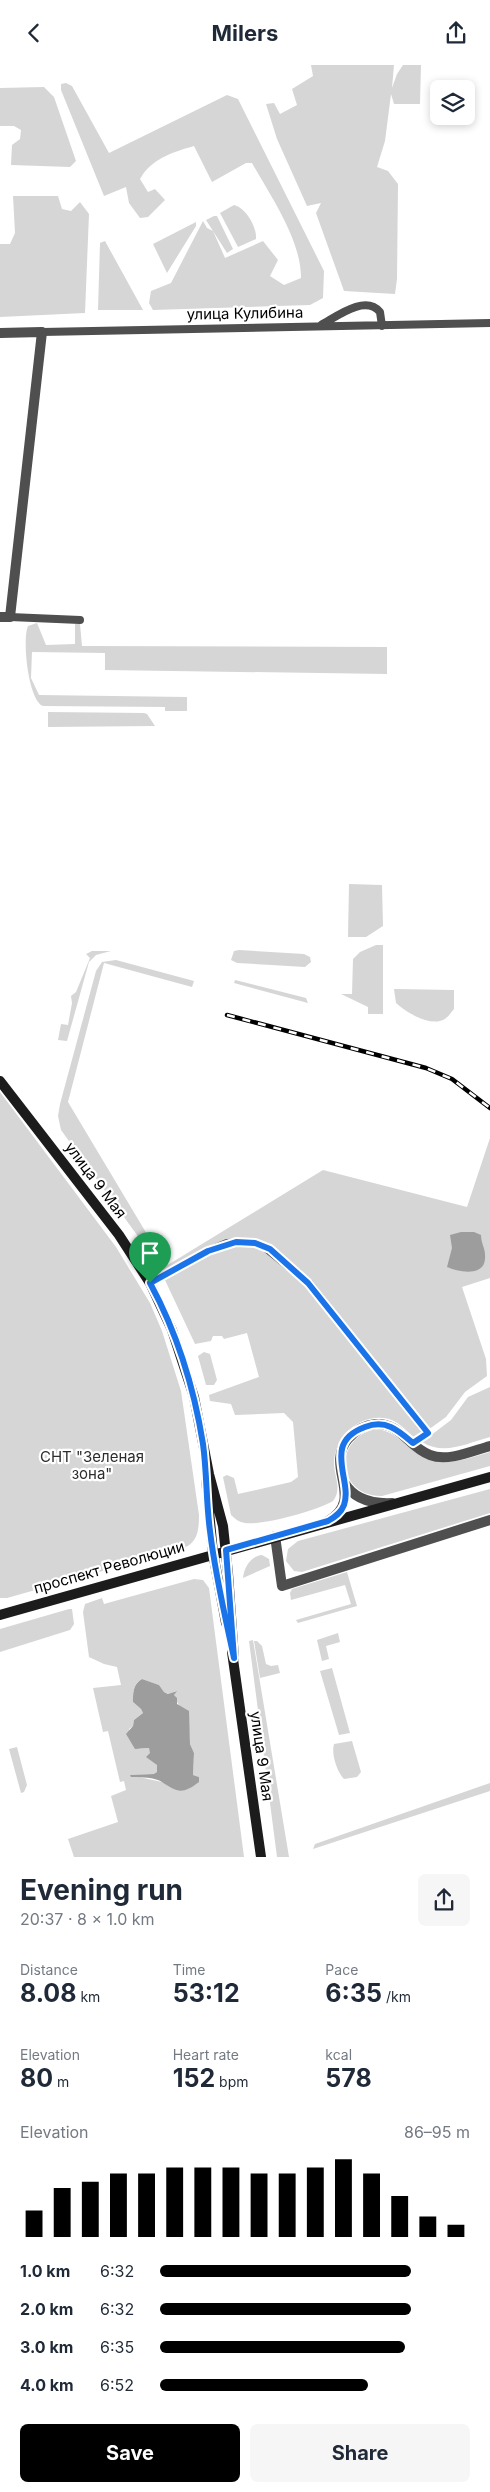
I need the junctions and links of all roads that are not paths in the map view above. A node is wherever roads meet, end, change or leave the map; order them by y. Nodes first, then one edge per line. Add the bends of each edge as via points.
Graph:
1 (490, 323) edge
2 (319, 326) junction
3 (382, 326) junction
4 (42, 332) junction
5 (0, 333) edge
6 (5, 617) edge
7 (80, 620) dead end
8 (0, 1081) edge
9 (150, 1283) junction
10 (413, 1443) junction
11 (203, 1446) junction
12 (490, 1446) edge
13 (490, 1477) edge
14 (342, 1479) junction
15 (396, 1503) junction
16 (490, 1520) edge
17 (328, 1521) junction
18 (275, 1536) junction
19 (226, 1550) junction
20 (213, 1553) junction
21 (0, 1615) edge
22 (234, 1658) junction
23 (261, 1857) edge

1 - 3 street, улица Кулибина
2 - 3 street, улица Кулибина
2 - 3 street via 347,310 362,306 378,309 382,315
2 - 4 street, улица Кулибина
4 - 5 street, улица Кулибина
4 - 6 street
6 - 7 street
8 - 9 main road, улица 9 Мая via 97,1204
9 - 10 street via 227,1243 255,1243 270,1249 308,1283 428,1433
9 - 11 main road, улица 9 Мая via 180,1350 194,1397
10 - 12 street via 438,1457
10 - 14 street via 388,1425 361,1428 346,1442 342,1451
11 - 19 main road, улица 9 Мая
11 - 20 main road, улица 9 Мая
13 - 15 main road, проспект Революции
14 - 15 street via 353,1494 362,1499
14 - 17 street via 344,1505
15 - 17 main road, проспект Революции
16 - 18 street via 282,1586
17 - 18 main road, проспект Революции
18 - 19 main road, проспект Революции
19 - 20 main road, проспект Революции
19 - 22 main road, улица 9 Мая
20 - 21 main road, проспект Революции
20 - 22 main road, улица 9 Мая
22 - 23 main road, улица 9 Мая

